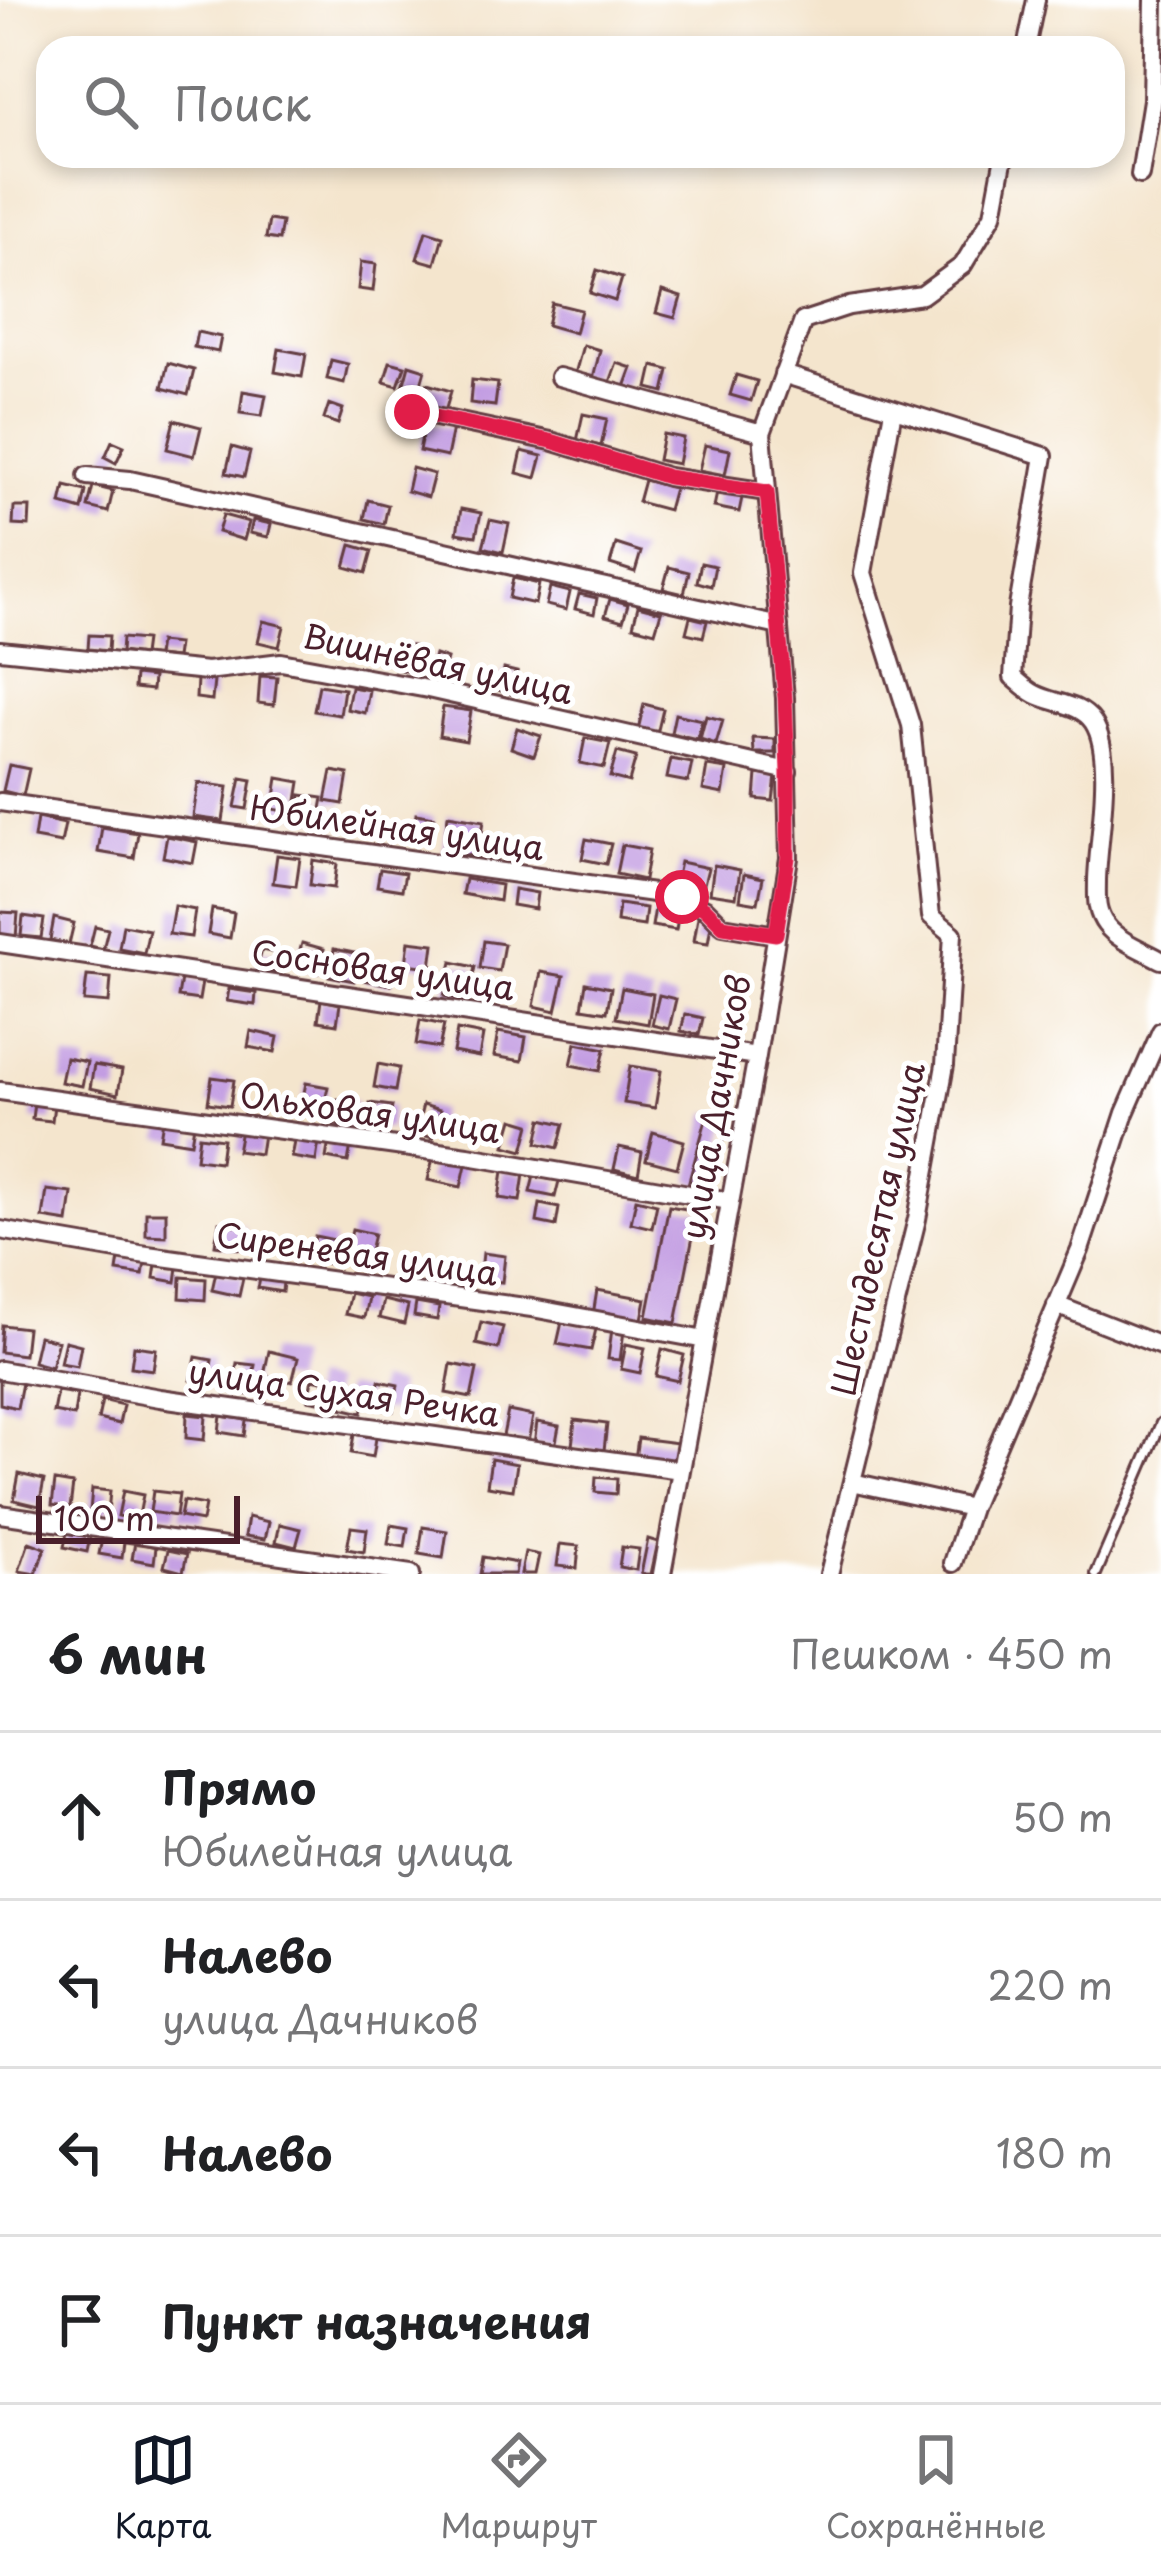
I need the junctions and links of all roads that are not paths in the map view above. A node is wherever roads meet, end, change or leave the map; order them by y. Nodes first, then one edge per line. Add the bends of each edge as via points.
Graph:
1 (1036, 0) edge
2 (1154, 0) edge
3 (1028, 36) edge
4 (1002, 168) edge
5 (1140, 175) dead end
6 (783, 374) junction
7 (559, 377) dead end
8 (893, 410) junction
9 (412, 412) dead end
10 (762, 433) junction
11 (87, 476) dead end
12 (767, 492) junction
13 (778, 626) junction
14 (0, 650) edge
15 (788, 771) junction
16 (0, 802) edge
17 (776, 934) junction
18 (0, 943) edge
19 (1161, 960) edge
20 (1161, 1031) edge
21 (757, 1056) junction
22 (0, 1090) edge
23 (730, 1201) junction
24 (0, 1230) edge
25 (1057, 1305) junction
26 (705, 1340) junction
27 (1161, 1346) edge
28 (0, 1370) edge
29 (1161, 1423) edge
30 (681, 1470) junction
31 (852, 1482) junction
32 (971, 1508) junction
33 (0, 1514) edge
34 (953, 1562) dead end
35 (411, 1574) edge
36 (662, 1574) edge
37 (829, 1574) edge
38 (1096, 1574) edge

1 - 3 street
2 - 5 street
4 - 6 street via 993,214 964,266 922,295 802,321
6 - 8 street
6 - 10 street
7 - 10 street
8 - 19 street via 1044,455 1012,676 1089,715 1101,734 1097,905 1114,934
8 - 31 street, Шестидесятая улица via 863,573 911,725 931,916 953,934 945,1065 917,1219
9 - 12 street via 551,441 668,477
10 - 12 street, улица Дачников
11 - 13 street
12 - 13 street, улица Дачников
13 - 15 street, улица Дачников
14 - 15 street, Вишнёвая улица via 207,670 281,662
15 - 17 street, улица Дачников via 788,858
16 - 17 street, Юбилейная улица via 682,897 723,926
17 - 21 street, улица Дачников
18 - 21 street, Сосновая улица
20 - 25 street
21 - 23 street, улица Дачников
22 - 23 street, Ольховая улица
23 - 26 street, улица Дачников
24 - 26 street, Сиреневая улица
25 - 27 street
25 - 32 street
26 - 30 street, улица Дачников
28 - 30 street, улица Сухая Речка
29 - 38 lane
30 - 36 street, улица Дачников
31 - 32 street
31 - 37 street, Шестидесятая улица
32 - 34 street
33 - 35 street

